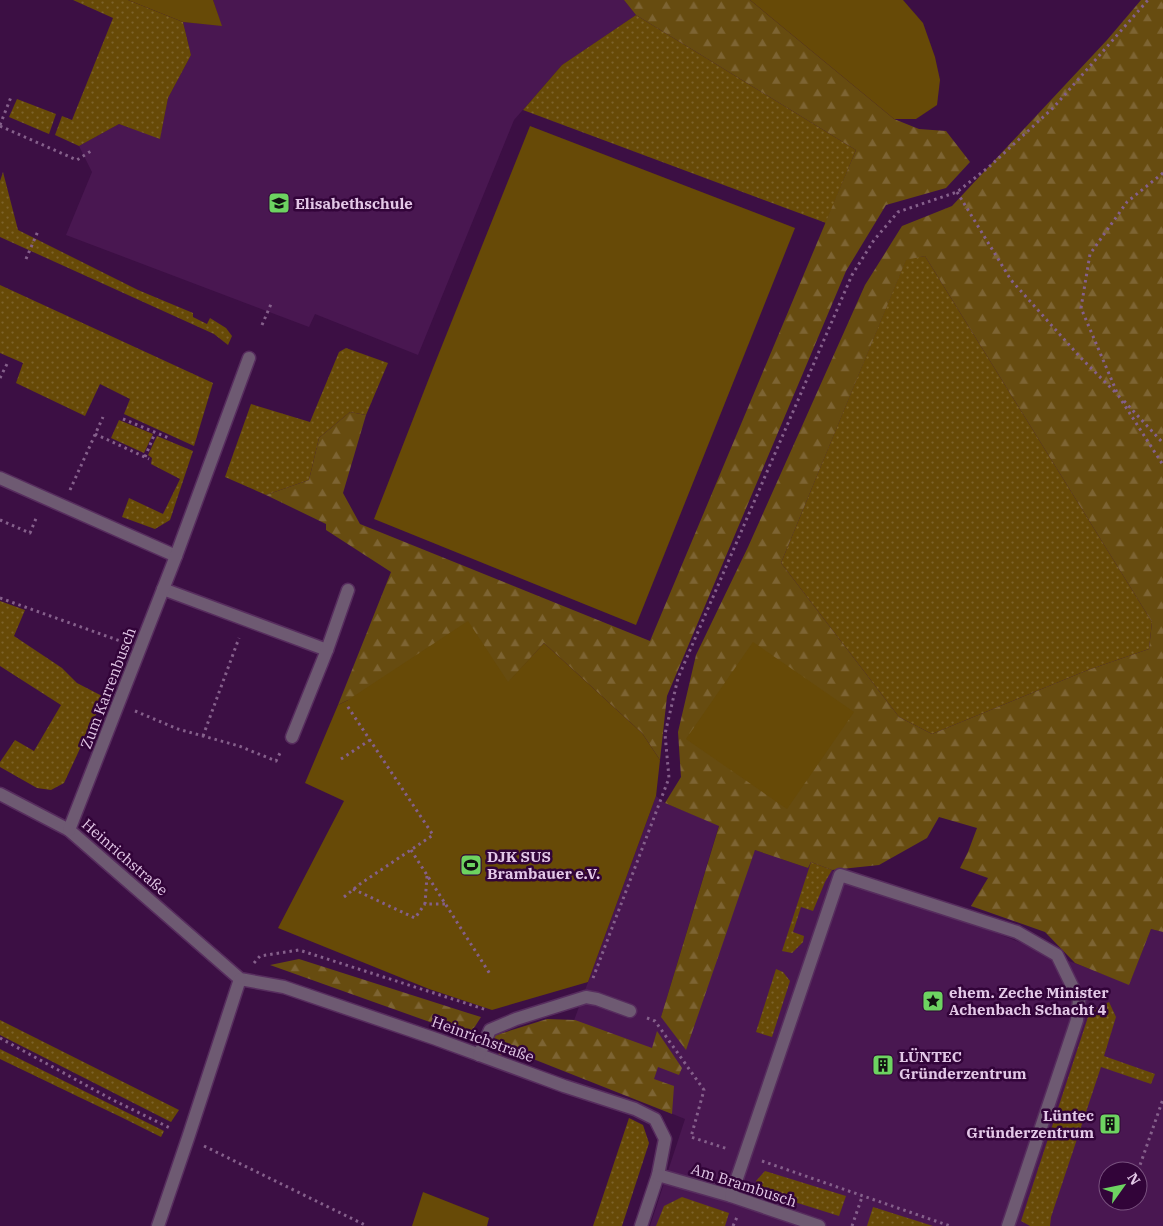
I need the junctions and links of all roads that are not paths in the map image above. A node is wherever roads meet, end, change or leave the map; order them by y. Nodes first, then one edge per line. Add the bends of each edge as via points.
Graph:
1 (250, 358) dead end
2 (0, 478) edge
3 (176, 556) junction
4 (163, 590) junction
5 (348, 590) dead end
6 (327, 650) junction
7 (292, 736) road end
8 (0, 794) edge
9 (69, 830) junction
10 (240, 979) junction
11 (630, 1011) dead end
12 (479, 1055) junction
13 (658, 1175) junction
14 (731, 1196) junction
15 (158, 1226) edge
16 (641, 1226) edge
17 (819, 1226) edge
18 (1008, 1226) edge

1 - 3 street, Zum Karrenbusch
2 - 3 street
3 - 4 street, Zum Karrenbusch
4 - 6 street
4 - 9 street, Zum Karrenbusch
5 - 6 street
6 - 7 street
8 - 9 street, Heinrichstraße
9 - 10 street, Heinrichstraße
10 - 12 street, Heinrichstraße via 284,987
10 - 15 street
11 - 12 street via 586,997 490,1030
12 - 13 street, Heinrichstraße via 635,1109 655,1119 665,1139
13 - 14 street, Am Brambusch
13 - 16 street, Heinrichstraße
14 - 17 street, Am Brambusch
14 - 18 street via 840,874 1017,932 1057,955 1079,1000 1076,1020

